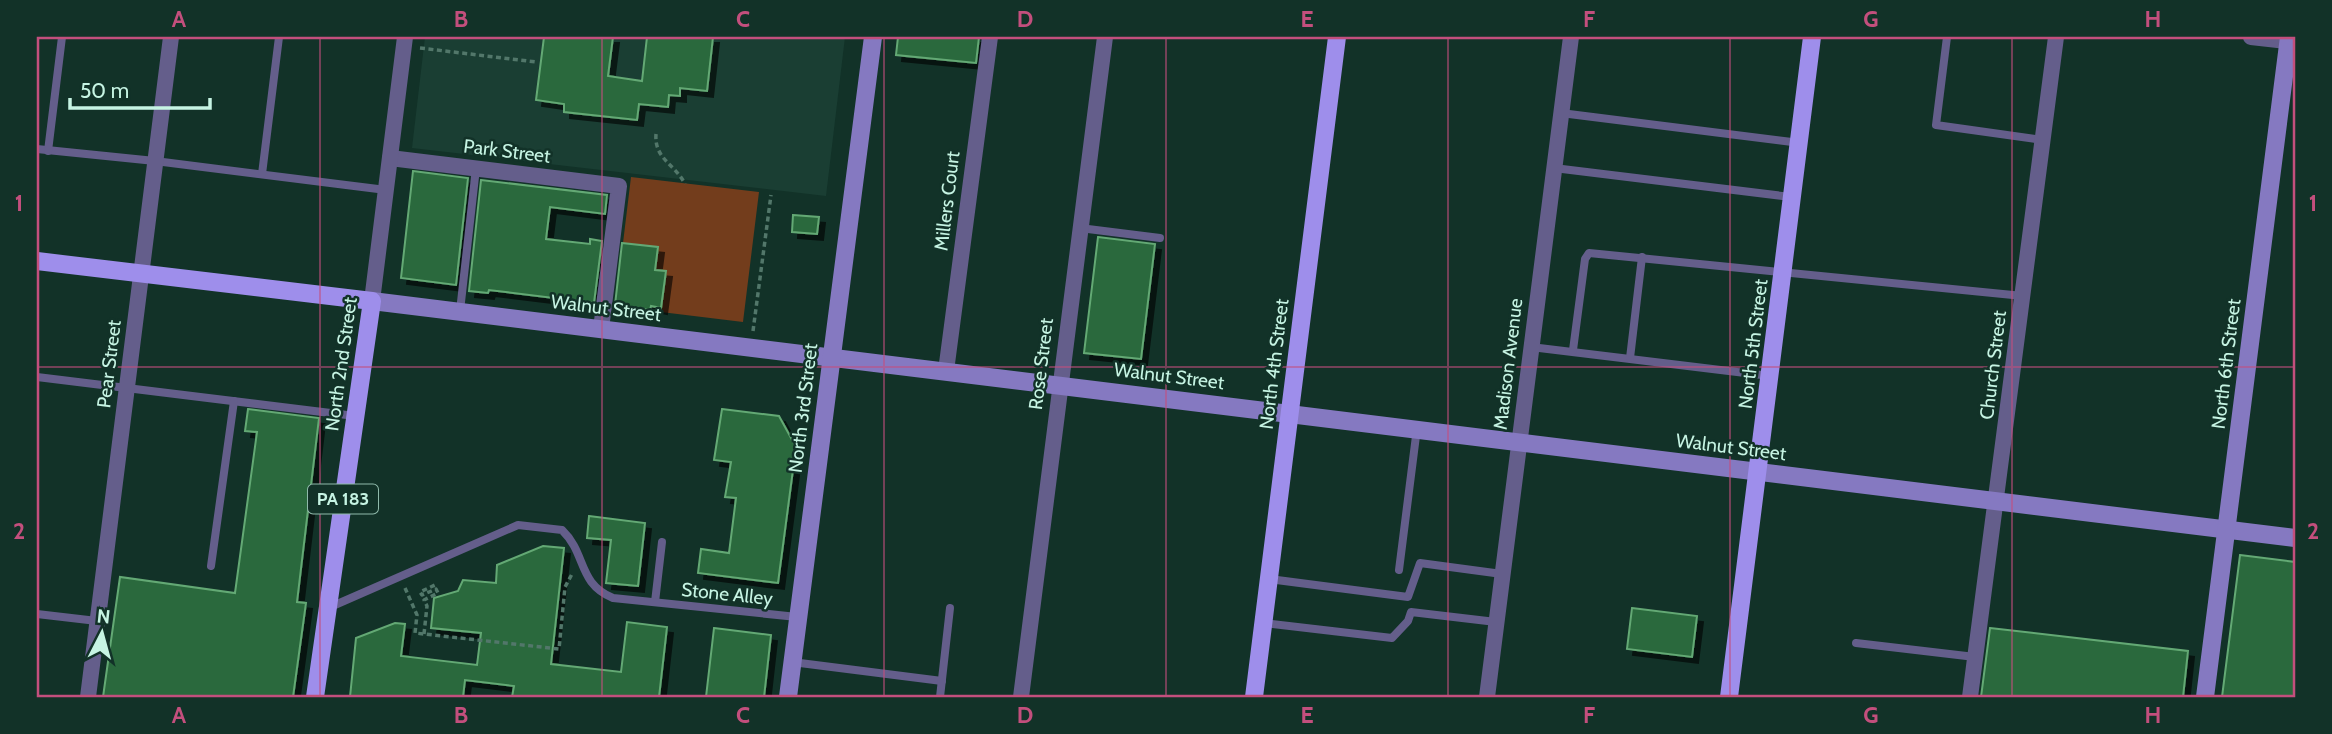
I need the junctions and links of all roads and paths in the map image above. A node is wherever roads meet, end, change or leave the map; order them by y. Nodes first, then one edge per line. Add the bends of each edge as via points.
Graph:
1 (62, 37) edge
2 (171, 37) edge
3 (279, 37) edge
4 (405, 37) edge
5 (873, 37) edge
6 (990, 37) edge
7 (1105, 37) edge
8 (1338, 37) edge
9 (1571, 37) edge
10 (1812, 37) edge
11 (1947, 37) edge
12 (2056, 37) edge
13 (2251, 37) edge
14 (2291, 40) edge
15 (419, 47) dead end
16 (536, 62) dead end
17 (1561, 113) junction
18 (656, 134) dead end
19 (2043, 140) junction
20 (1800, 143) junction
21 (37, 149) edge
22 (48, 151) junction
23 (390, 158) junction
24 (155, 161) junction
25 (476, 168) junction
26 (1554, 168) junction
27 (262, 174) junction
28 (685, 184) dead end
29 (386, 190) junction
30 (771, 194) dead end
31 (1793, 197) junction
32 (1080, 228) junction
33 (1160, 238) dead end
34 (1642, 257) junction
35 (37, 261) edge
36 (1783, 272) junction
37 (141, 273) junction
38 (2023, 296) junction
39 (372, 301) junction
40 (460, 311) junction
41 (601, 329) junction
42 (751, 347) junction
43 (1531, 347) junction
44 (1573, 350) junction
45 (831, 357) junction
46 (1630, 358) junction
47 (946, 371) junction
48 (1770, 376) junction
49 (37, 377) edge
50 (1060, 384) junction
51 (127, 388) junction
52 (234, 401) junction
53 (1289, 412) junction
54 (355, 416) junction
55 (1417, 428) junction
56 (1519, 441) junction
57 (1758, 471) junction
58 (1994, 500) junction
59 (2226, 529) junction
60 (2295, 538) edge
61 (662, 542) dead end
62 (579, 558) junction
63 (211, 566) dead end
64 (1399, 570) dead end
65 (1502, 574) junction
66 (401, 576) junction
67 (1269, 579) junction
68 (435, 585) dead end
69 (1408, 597) junction
70 (654, 601) junction
71 (328, 608) junction
72 (950, 608) dead end
73 (1411, 612) junction
74 (37, 614) edge
75 (797, 617) junction
76 (97, 621) junction
77 (1263, 622) junction
78 (1496, 622) junction
79 (424, 634) junction
80 (1856, 643) dead end
81 (1975, 657) junction
82 (792, 662) junction
83 (942, 681) junction
84 (88, 697) edge
85 (315, 697) edge
86 (788, 697) edge
87 (940, 697) edge
88 (1021, 697) edge
89 (1254, 697) edge
90 (1487, 697) edge
91 (1729, 697) edge
92 (1970, 697) edge
93 (2204, 697) edge

1 - 22 lane
2 - 24 street, Pear Street
3 - 27 lane
4 - 23 street, North 2nd Street
5 - 45 street, North 3rd Street
6 - 47 street, Millers Court
7 - 32 street, Rose Street
8 - 53 main road, North 4th Street
9 - 17 street, Madison Avenue
10 - 20 main road, North 5th Street
11 - 19 lane via 1936,125
12 - 19 street, Church Street
13 - 14 street
14 - 59 street, North 6th Street
15 - 16 path
17 - 20 lane
17 - 26 street, Madison Avenue
18 - 28 path via 660,156 680,172
19 - 38 street, Church Street
20 - 31 main road, North 5th Street
21 - 22 lane
22 - 24 lane
23 - 25 street, Park Street
23 - 29 street, North 2nd Street
24 - 27 lane
24 - 37 street, Pear Street
25 - 40 lane
25 - 41 street, Park Street via 619,186
26 - 31 lane
26 - 43 street, Madison Avenue
27 - 29 lane
29 - 39 street, North 2nd Street
30 - 42 path
31 - 36 main road, North 5th Street
32 - 33 lane
32 - 50 street, Rose Street
34 - 36 lane
34 - 44 lane via 1589,253
34 - 46 lane
35 - 37 main road, Walnut Street
36 - 38 lane
36 - 48 main road, North 5th Street
37 - 39 main road, Walnut Street
37 - 51 street, Pear Street
38 - 58 street, Church Street
39 - 40 street, Walnut Street
39 - 54 main road, North 2nd Street / PA 183
40 - 41 street, Walnut Street
41 - 42 street, Walnut Street
42 - 45 street, Walnut Street
43 - 44 lane
43 - 56 street, Madison Avenue
44 - 46 lane
45 - 47 street, Walnut Street
45 - 75 street, North 3rd Street
46 - 48 lane
47 - 50 street, Walnut Street
48 - 57 main road, North 5th Street
49 - 51 lane
50 - 53 street, Walnut Street
50 - 88 street, Rose Street
51 - 52 lane
51 - 76 street, Pear Street
52 - 54 lane
52 - 63 lane
53 - 55 street, Walnut Street
53 - 67 main road, North 4th Street
54 - 71 main road, North 2nd Street / PA 183
55 - 56 street, Walnut Street
55 - 64 lane
56 - 57 street, Walnut Street
56 - 65 street, Madison Avenue
57 - 58 street, Walnut Street
57 - 91 main road, North 5th Street
58 - 59 street, Walnut Street
58 - 81 street, Church Street
59 - 60 street, Walnut Street
59 - 93 street, North 6th Street
61 - 70 lane
62 - 66 lane, Stone Alley via 562,530 519,525
62 - 70 lane, Stone Alley via 600,592
62 - 79 path via 565,587 559,649
65 - 69 lane via 1420,563
65 - 78 street, Madison Avenue
66 - 71 lane
66 - 79 path via 416,615 415,633
67 - 69 lane
67 - 77 main road, North 4th Street
68 - 79 path via 420,592 436,589 438,593 424,600
69 - 73 lane
70 - 75 lane, Stone Alley
71 - 85 main road, North 2nd Street / PA 183
72 - 83 lane
73 - 77 lane via 1392,638
73 - 78 lane
74 - 76 lane
75 - 82 street, North 3rd Street
76 - 84 street, Pear Street
77 - 89 main road, North 4th Street
78 - 90 street, Madison Avenue
80 - 81 lane
81 - 92 street, Church Street
82 - 83 lane
82 - 86 street, North 3rd Street
83 - 87 lane

